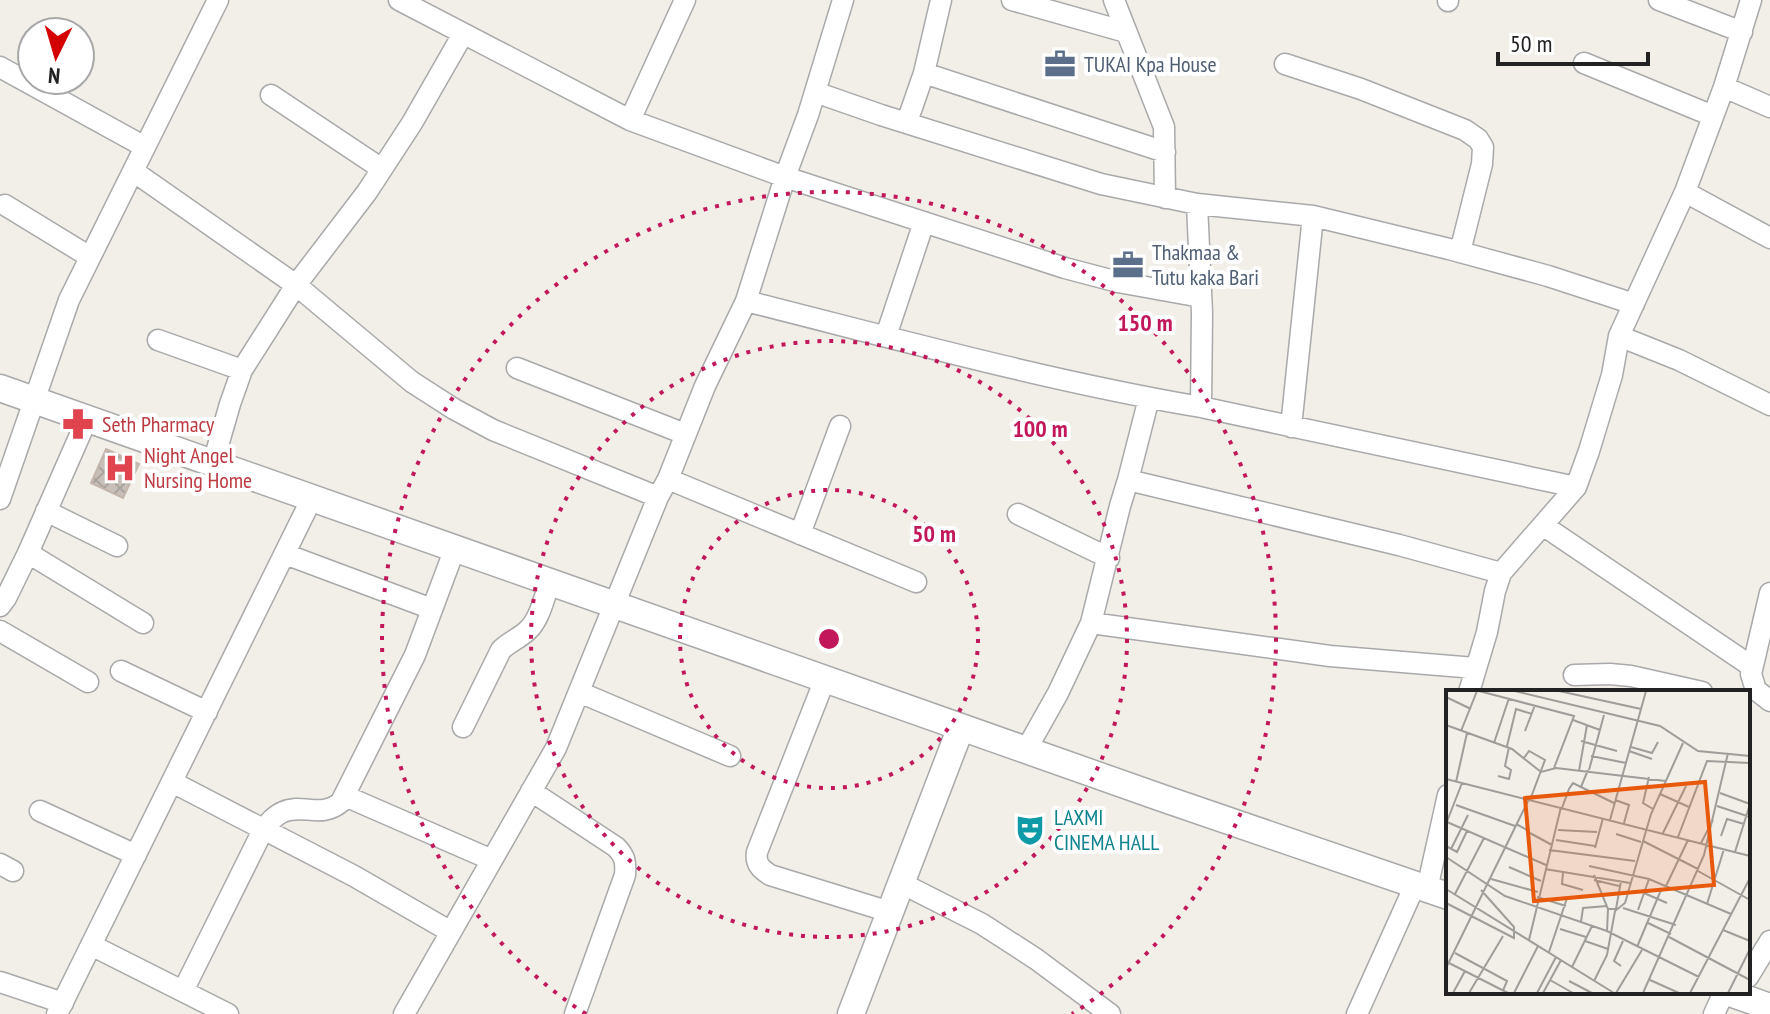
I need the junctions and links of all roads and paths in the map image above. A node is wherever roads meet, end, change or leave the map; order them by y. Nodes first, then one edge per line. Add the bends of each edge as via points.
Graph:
1 (218, 0) edge
2 (399, 0) edge
3 (685, 0) edge
4 (843, 0) edge
5 (941, 0) edge
6 (1012, 0) edge
7 (1114, 0) edge
8 (1659, 0) edge
9 (1751, 0) edge
10 (1059, 7) edge
11 (1126, 32) junction
12 (1742, 32) junction
13 (463, 34) junction
14 (1584, 63) dead end
15 (1285, 64) dead end
16 (0, 67) edge
17 (924, 73) junction
18 (1724, 87) junction
19 (815, 92) junction
20 (271, 95) dead end
21 (1770, 107) edge
22 (1713, 116) junction
23 (630, 120) junction
24 (907, 122) junction
25 (145, 147) junction
26 (1165, 152) junction
27 (382, 169) junction
28 (133, 171) junction
29 (785, 177) junction
30 (1685, 192) junction
31 (1165, 198) junction
32 (1197, 204) junction
33 (5, 205) dead end
34 (1313, 216) junction
35 (924, 222) junction
36 (1770, 238) edge
37 (1460, 252) junction
38 (90, 257) junction
39 (296, 285) junction
40 (1201, 297) junction
41 (746, 301) junction
42 (1634, 304) junction
43 (886, 336) junction
44 (1619, 336) junction
45 (158, 340) dead end
46 (517, 368) dead end
47 (242, 370) junction
48 (0, 388) edge
49 (1149, 398) junction
50 (34, 400) junction
51 (1770, 405) edge
52 (1201, 407) junction
53 (87, 419) junction
54 (840, 426) dead end
55 (1291, 427) junction
56 (685, 434) junction
57 (213, 463) junction
58 (1128, 480) junction
59 (1576, 487) junction
60 (663, 488) junction
61 (312, 498) junction
62 (0, 499) edge
63 (46, 511) junction
64 (1018, 514) dead end
65 (1544, 526) junction
66 (800, 534) junction
67 (117, 546) dead end
68 (455, 548) junction
69 (28, 553) junction
70 (285, 554) junction
71 (1109, 558) junction
72 (1501, 573) junction
73 (550, 582) junction
74 (916, 582) dead end
75 (1770, 593) edge
76 (614, 605) junction
77 (0, 606) edge
78 (432, 609) junction
79 (143, 623) dead end
80 (1091, 623) junction
81 (0, 631) edge
82 (1751, 666) junction
83 (1475, 668) junction
84 (121, 671) dead end
85 (1574, 675) dead end
86 (825, 679) junction
87 (88, 682) dead end
88 (1470, 690) edge
89 (1693, 690) edge
90 (579, 692) junction
91 (1761, 699) edge
92 (207, 712) junction
93 (463, 727) dead end
94 (961, 727) junction
95 (1026, 750) junction
96 (730, 756) dead end
97 (172, 782) junction
98 (531, 791) junction
99 (345, 796) junction
100 (1446, 806) edge
101 (40, 811) dead end
102 (263, 830) junction
103 (136, 855) junction
104 (492, 860) junction
105 (901, 883) junction
106 (1430, 890) edge
107 (890, 912) junction
108 (451, 932) junction
109 (1770, 941) edge
110 (91, 945) junction
111 (1750, 969) edge
112 (0, 982) edge
113 (183, 991) junction
114 (1732, 994) edge
115 (1743, 994) edge
116 (1770, 1007) edge
117 (60, 1009) edge
118 (228, 1014) edge
119 (404, 1014) edge
120 (575, 1014) edge
121 (851, 1014) edge
122 (1110, 1014) edge
123 (1357, 1014) edge
124 (1714, 1014) edge

1 - 25 street
2 - 13 street
3 - 23 street
4 - 19 street
5 - 17 street
6 - 10 street
7 - 11 street
8 - 12 street
9 - 12 street
10 - 11 street
11 - 26 street via 1164,127
12 - 18 street
13 - 23 street
13 - 27 street
14 - 22 street
15 - 37 street via 1361,89 1478,139 1482,164
16 - 25 street
17 - 24 street
17 - 26 street
18 - 21 street
18 - 22 street
19 - 24 street
19 - 29 street
20 - 27 street
22 - 30 street
23 - 29 street
24 - 31 street via 1101,184
25 - 28 street
26 - 31 street
27 - 39 street
28 - 38 street
28 - 39 street
29 - 35 street
29 - 41 street
30 - 36 street
30 - 42 street
31 - 32 street
32 - 34 street
32 - 40 street
33 - 38 street
34 - 37 street
34 - 55 street
35 - 40 street via 1065,268
35 - 43 street
37 - 42 street
38 - 50 street
39 - 47 street
39 - 60 street via 412,382 454,409 493,430
40 - 52 street
41 - 43 street
41 - 56 street
42 - 44 street
43 - 49 street
44 - 51 street
44 - 59 street
45 - 47 street
46 - 56 street
47 - 57 street
48 - 50 street
49 - 52 street
49 - 58 street
50 - 53 street
50 - 62 street
52 - 55 street
53 - 57 street
53 - 63 street
54 - 66 street
55 - 59 street
56 - 60 street
57 - 61 street
58 - 71 street
58 - 72 street
59 - 65 street
60 - 66 street
60 - 76 street
61 - 68 street
61 - 70 street
63 - 67 street
63 - 69 street
64 - 71 street
65 - 72 street
65 - 82 street
66 - 74 street
68 - 73 street
68 - 78 street
69 - 77 street
69 - 79 street
70 - 78 street
70 - 92 street
71 - 80 street
72 - 83 street
73 - 76 street
73 - 93 street via 534,622 501,650
75 - 82 street
76 - 86 street
76 - 90 street
78 - 99 street
80 - 83 street via 1330,656
80 - 95 street
81 - 87 street
82 - 91 street
83 - 88 street
84 - 92 street
85 - 89 street via 1631,676
86 - 94 street
86 - 107 street via 756,859 770,875
90 - 96 street
90 - 98 street
92 - 97 street
94 - 95 street
94 - 105 street
95 - 106 street
97 - 102 street
97 - 103 street
98 - 104 street
98 - 120 street via 616,847 626,862
99 - 102 street via 326,811 287,810
99 - 104 street
100 - 106 street
101 - 103 street
102 - 108 street
102 - 113 street
103 - 110 street
104 - 108 street
105 - 107 street
105 - 122 street via 982,924
106 - 123 street
107 - 121 street
108 - 119 street
109 - 111 street
110 - 113 street
110 - 117 street
112 - 117 street
113 - 118 street
114 - 124 street
115 - 116 street

